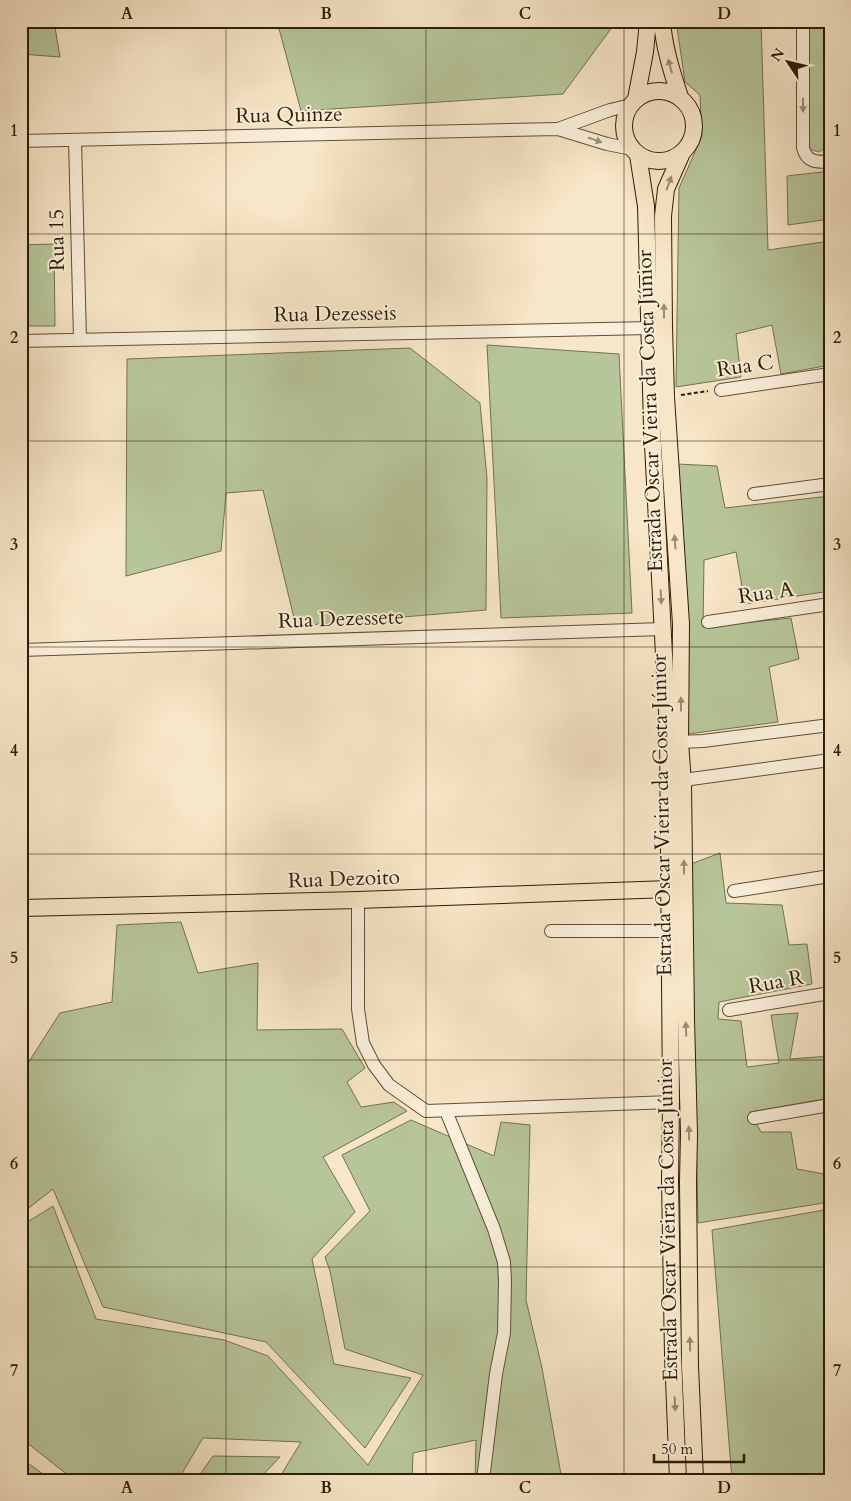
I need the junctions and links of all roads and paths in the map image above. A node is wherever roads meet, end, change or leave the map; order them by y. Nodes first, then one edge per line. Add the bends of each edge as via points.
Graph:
1 (648, 21) edge
2 (662, 21) edge
3 (803, 21) edge
4 (680, 97) junction
5 (633, 102) junction
6 (558, 129) junction
7 (76, 140) junction
8 (21, 141) edge
9 (635, 152) junction
10 (682, 153) junction
11 (830, 162) edge
12 (650, 328) junction
13 (80, 339) junction
14 (21, 341) edge
15 (830, 374) edge
16 (721, 390) joint
17 (666, 396) junction
18 (830, 484) edge
19 (754, 494) dead end
20 (830, 604) edge
21 (708, 622) dead end
22 (663, 629) junction
23 (21, 650) edge
24 (830, 725) edge
25 (680, 742) junction
26 (830, 760) edge
27 (683, 783) junction
28 (830, 876) edge
29 (669, 889) junction
30 (734, 891) dead end
31 (358, 900) junction
32 (21, 908) edge
33 (551, 931) dead end
34 (668, 931) junction
35 (830, 993) edge
36 (729, 1010) dead end
37 (671, 1102) junction
38 (830, 1105) edge
39 (446, 1111) junction
40 (754, 1118) dead end
41 (483, 1480) edge
42 (678, 1480) edge
43 (695, 1480) edge

1 - 5 main road via 645,52
4 -> 2 main road via 669,63
3 -> 11 street via 803,148 807,158 814,162
4 - 5 main road via 658,90 643,94
4 - 10 main road via 691,110 694,125 692,140
5 - 6 street, Rua Quinze
5 - 9 main road via 624,127
6 - 7 street, Rua Quinze
6 -> 9 street, Rua Quinze
7 - 8 street, Rua Quinze
7 - 13 street, Rua 15
9 - 10 main road via 660,162
9 - 12 main road, Estrada Oscar Vieira da Costa Júnior via 646,206
17 -> 10 main road, Estrada Oscar Vieira da Costa Júnior via 663,216 666,189
12 - 13 street, Rua Dezesseis
12 -> 22 main road, Estrada Oscar Vieira da Costa Júnior
13 - 14 street, Rua Dezesseis
15 - 16 street, Rua C
16 - 17 path, Rua C
25 -> 17 main road, Estrada Oscar Vieira da Costa Júnior via 681,624
18 - 19 street
20 - 21 street, Rua A
22 - 23 street, Rua Dezessete
22 - 29 main road, Estrada Oscar Vieira da Costa Júnior
24 - 25 street
25 - 27 main road, Estrada Oscar Vieira da Costa Júnior
26 - 27 street via 691,779
43 -> 27 main road, Estrada Oscar Vieira da Costa Júnior via 690,1366 690,1155
28 - 30 street
29 - 31 main road, Rua Dezoito
29 - 34 main road, Estrada Oscar Vieira da Costa Júnior
31 - 32 main road, Rua Dezoito
31 - 39 street via 358,1009 363,1044 389,1085 426,1111
33 - 34 street
34 - 37 main road, Estrada Oscar Vieira da Costa Júnior
35 - 36 street, Rua R
37 - 39 street
37 -> 42 main road, Estrada Oscar Vieira da Costa Júnior via 673,1356
38 - 40 street
39 - 41 street via 504,1262 504,1333

